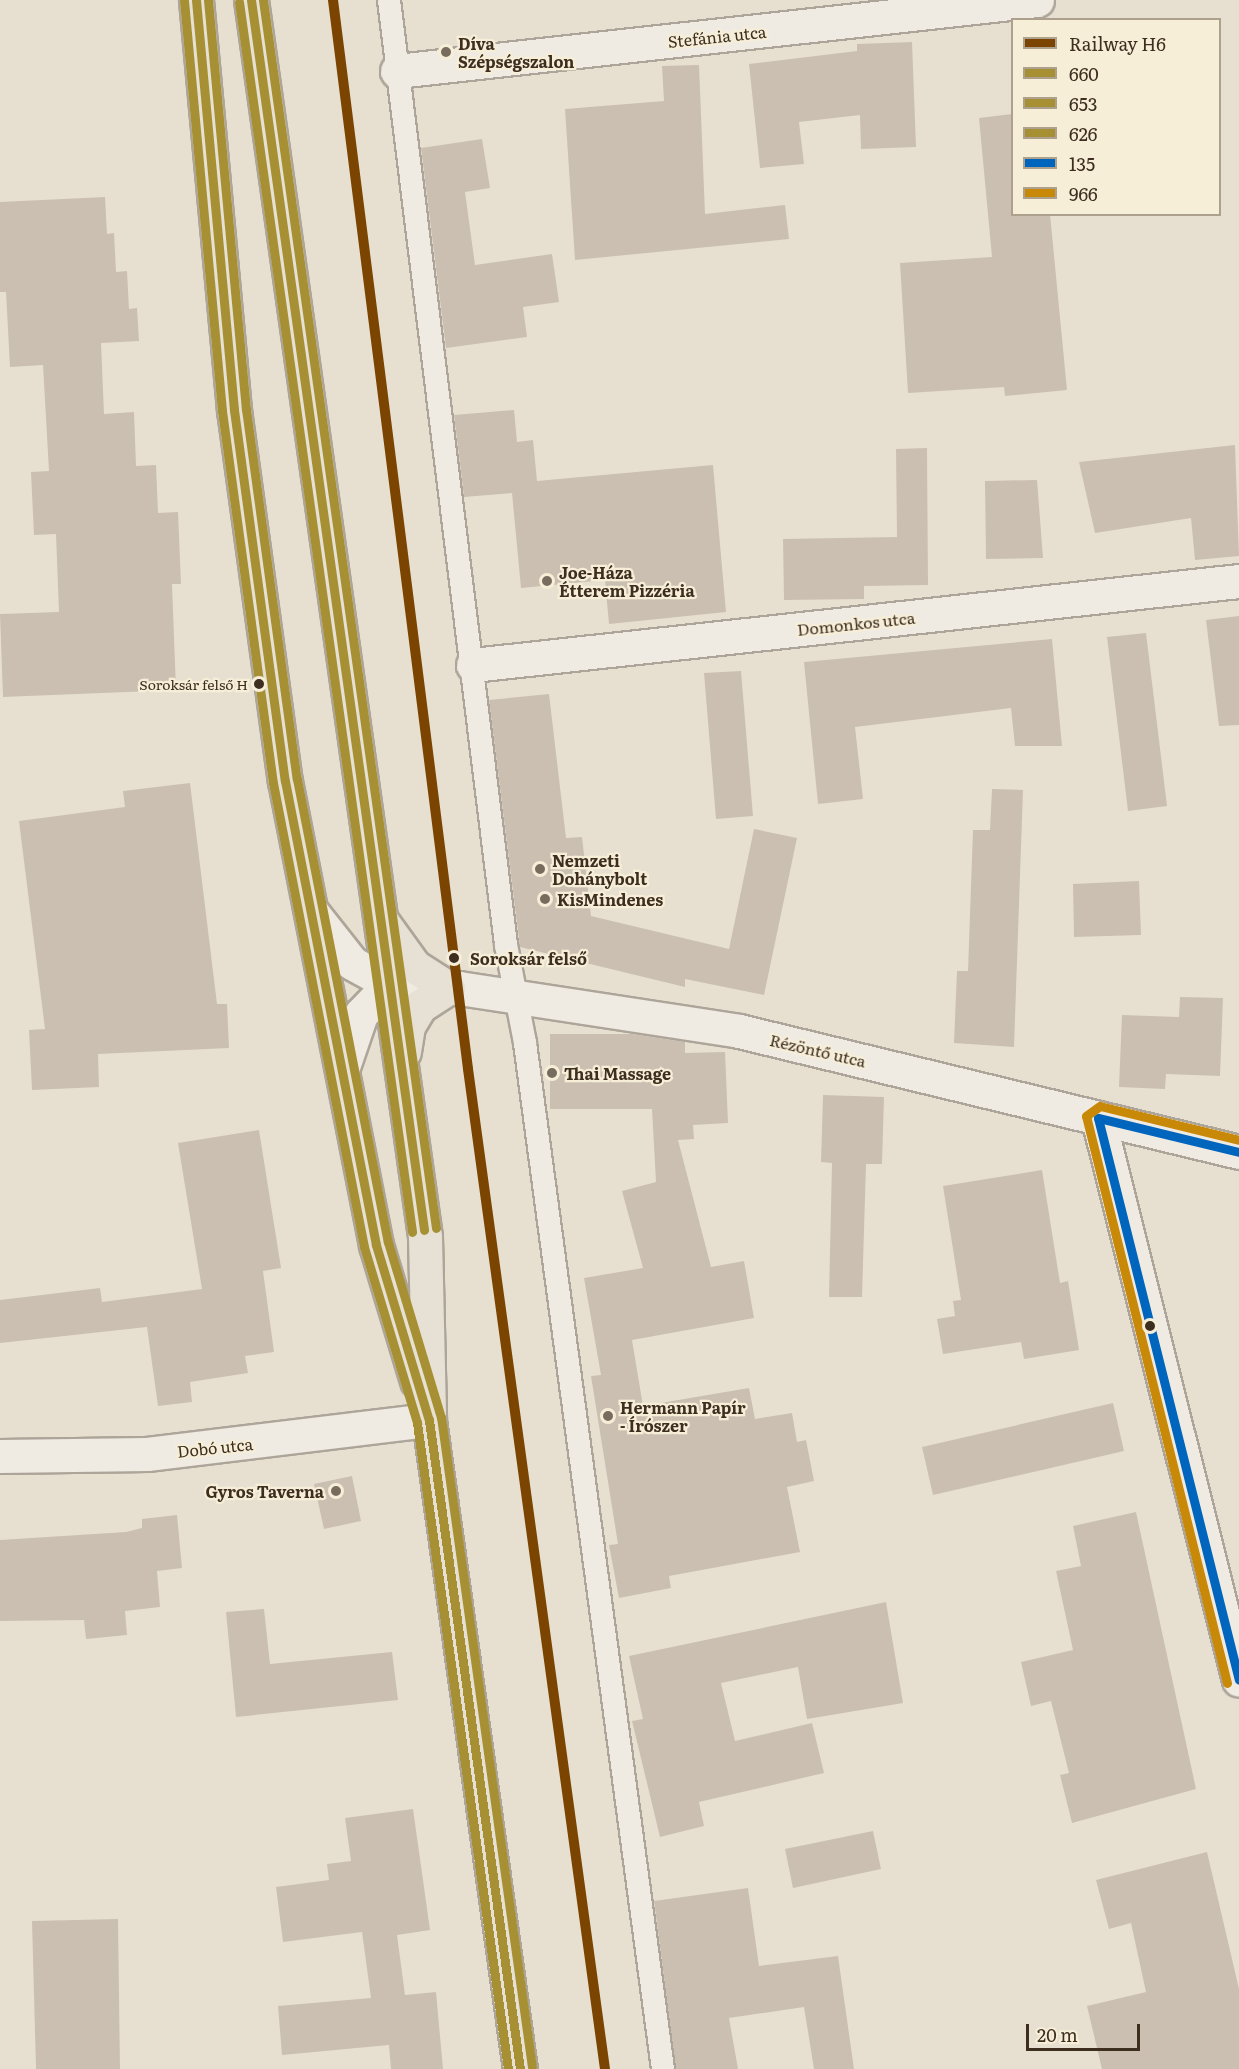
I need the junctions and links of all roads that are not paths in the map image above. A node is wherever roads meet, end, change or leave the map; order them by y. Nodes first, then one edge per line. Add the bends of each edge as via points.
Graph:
1 (196, 0) edge
2 (251, 0) edge
3 (389, 0) edge
4 (1037, 0) edge
5 (397, 71) junction
6 (1239, 581) edge
7 (473, 665) junction
8 (311, 910) junction
9 (380, 920) junction
10 (390, 984) junction
11 (448, 988) junction
12 (517, 999) junction
13 (344, 1064) junction
14 (401, 1066) junction
15 (1098, 1118) junction
16 (1239, 1152) edge
17 (429, 1420) junction
18 (0, 1455) edge
19 (1239, 1680) edge
20 (520, 2069) edge
21 (663, 2069) edge

1 - 8 main road via 234,410 285,782
2 - 9 main road
3 - 5 lane
4 - 5 street, Stefánia utca
5 - 7 lane
6 - 7 street, Domonkos utca
7 - 12 lane
8 - 10 street via 352,963
8 - 13 main road
9 - 10 main road
9 - 11 main road via 414,966
10 - 11 street, Rézöntő utca
10 - 13 street via 361,1014
10 - 14 main road
11 - 12 street, Rézöntő utca
11 - 14 main road via 420,1006 408,1026
12 - 15 street, Rézöntő utca via 739,1031
12 - 21 lane
13 - 17 main road via 376,1245
14 - 17 main road via 425,1237
15 - 16 street, Rézöntő utca
15 - 19 street
17 - 18 street, Dobó utca via 147,1454
17 - 20 main road

